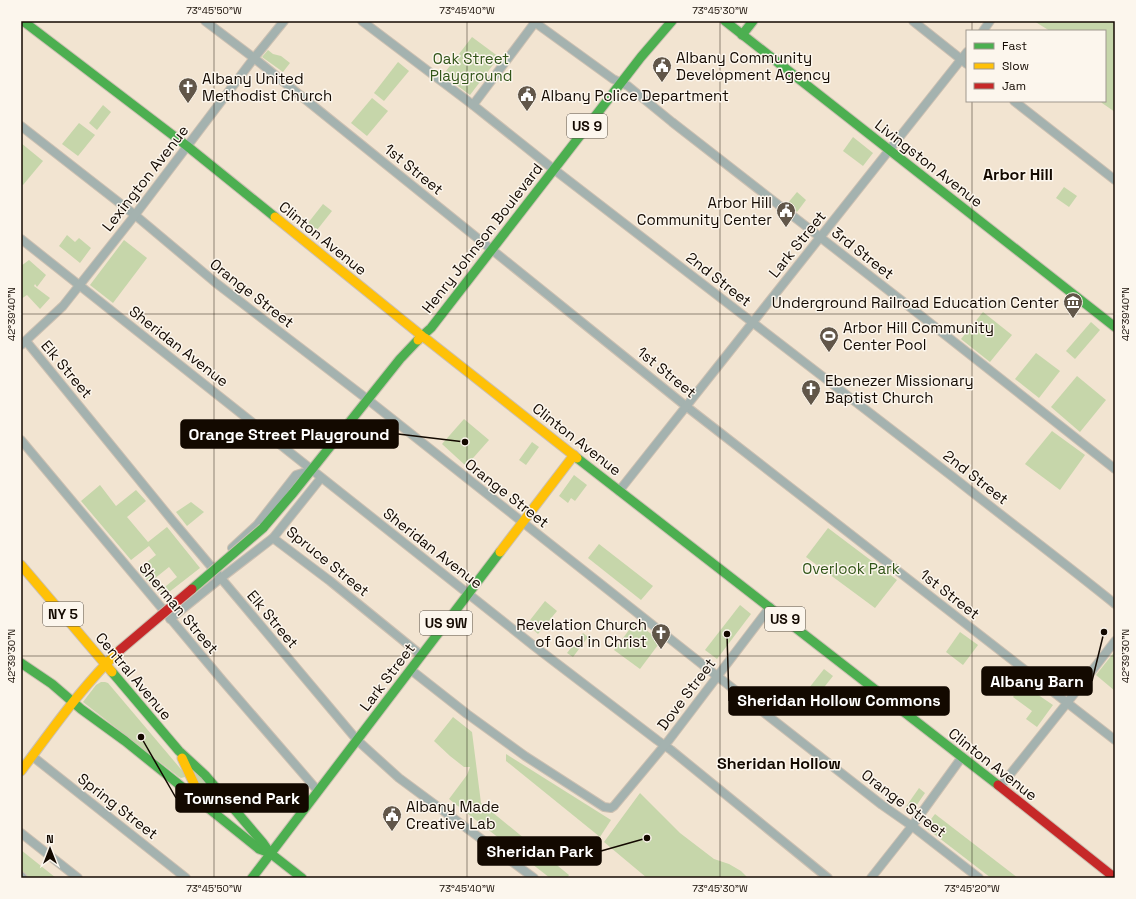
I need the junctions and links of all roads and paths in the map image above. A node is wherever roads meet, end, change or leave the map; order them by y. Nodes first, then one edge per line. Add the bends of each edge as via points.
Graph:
1 (24, 21) edge
2 (205, 21) edge
3 (284, 21) edge
4 (362, 21) edge
5 (672, 21) edge
6 (725, 21) edge
7 (753, 21) edge
8 (912, 21) edge
9 (990, 21) edge
10 (534, 22) edge
11 (984, 30) edge
12 (742, 35) junction
13 (254, 58) junction
14 (964, 62) edge
15 (621, 82) junction
16 (1015, 102) edge
17 (473, 105) junction
18 (21, 126) edge
19 (187, 146) junction
20 (890, 150) junction
21 (554, 169) junction
22 (1115, 180) edge
23 (135, 215) junction
24 (820, 237) junction
25 (21, 239) edge
26 (492, 249) junction
27 (79, 284) junction
28 (753, 322) junction
29 (1115, 327) edge
30 (422, 336) junction
31 (23, 343) edge
32 (367, 399) junction
33 (687, 407) junction
34 (21, 440) edge
35 (574, 455) junction
36 (1115, 469) edge
37 (313, 470) junction
38 (321, 478) junction
39 (619, 491) junction
40 (522, 523) junction
41 (273, 538) junction
42 (21, 564) edge
43 (211, 567) junction
44 (220, 578) junction
45 (468, 593) junction
46 (1115, 604) edge
47 (770, 607) junction
48 (161, 608) junction
49 (170, 619) junction
50 (1115, 641) edge
51 (422, 655) junction
52 (21, 663) edge
53 (104, 664) junction
54 (411, 670) junction
55 (717, 676) junction
56 (73, 702) junction
57 (1067, 703) junction
58 (357, 740) junction
59 (1115, 740) edge
60 (664, 745) junction
61 (179, 751) junction
62 (32, 756) junction
63 (962, 757) junction
64 (21, 771) edge
65 (1000, 787) junction
66 (318, 791) junction
67 (203, 803) junction
68 (912, 826) junction
69 (21, 833) edge
70 (270, 853) junction
71 (78, 878) edge
72 (186, 878) edge
73 (252, 878) edge
74 (302, 878) edge
75 (534, 878) edge
76 (828, 878) edge
77 (871, 878) edge
78 (979, 878) edge
79 (1115, 878) edge

1 - 19 main road, Clinton Avenue
2 - 13 street, 1st Street
3 - 13 street, Lexington Avenue
4 - 17 street, 2nd Street
5 - 15 main road, Henry Johnson Boulevard / US 9
6 - 12 main road, Livingston Avenue
7 - 12 main road
8 - 14 street
9 - 11 street
10 - 15 street, 3rd Street via 613,79
10 - 17 street
12 - 20 main road, Livingston Avenue
13 - 19 street, Lexington Avenue
13 - 26 street, 1st Street
14 - 20 street, Lark Street
15 - 21 main road, Henry Johnson Boulevard / US 9
15 - 24 street, 3rd Street
16 - 22 street
17 - 21 street, 2nd Street
18 - 23 street, Orange Street
19 - 23 street, Lexington Avenue
19 - 30 main road, Clinton Avenue
20 - 24 street, Lark Street
20 - 29 main road, Livingston Avenue
21 - 26 main road, Henry Johnson Boulevard / US 9
21 - 28 street, 2nd Street
23 - 27 street, Lexington Avenue
23 - 32 street, Orange Street via 216,283
24 - 28 street, Lark Street
24 - 36 street, 3rd Street
25 - 27 street, Sheridan Avenue
26 - 30 main road, Henry Johnson Boulevard / US 9
26 - 33 street, 1st Street
27 - 31 street, Lexington Avenue via 62,306
27 - 37 street, Sheridan Avenue
28 - 33 street, Lark Street
28 - 46 street, 2nd Street
30 - 32 main road, Henry Johnson Boulevard
30 - 35 main road, Clinton Avenue / US 9
31 - 43 street, Elk Street
32 - 37 main road, Henry Johnson Boulevard
32 - 40 street, Orange Street
33 - 39 street, Lark Street
33 - 57 street, 1st Street
34 - 48 street, Sherman Street
35 - 39 main road, Clinton Avenue / US 9
35 - 40 main road, Lark Street / US 9W
37 - 38 street, Sheridan Avenue
37 - 43 street via 296,475 257,525
37 - 53 main road, Henry Johnson Boulevard, bridge via 263,528
38 - 41 street, Spruce Street
38 - 45 street, Sheridan Avenue
39 - 47 main road, Clinton Avenue / US 9
40 - 45 main road, Lark Street / US 9W
40 - 55 street, Orange Street
41 - 44 street
41 - 51 street, Spruce Street
42 - 53 main road, Central Avenue / NY 5
43 - 44 street, Elk Street
43 - 48 street
44 - 49 street
44 - 58 street, Elk Street
45 - 51 main road, Lark Street / US 9W
45 - 60 street, Sheridan Avenue
47 - 55 street, Dove Street
47 - 63 main road, Clinton Avenue / US 9
48 - 49 street, Sherman Street
49 - 66 street, Sherman Street
50 - 57 street
51 - 54 main road, Lark Street / US 9W
52 - 56 main road
53 - 56 main road, Henry Johnson Boulevard
53 - 61 main road, Central Avenue / NY 5
54 - 58 main road, Lark Street / US 9W
54 - 60 street, Dove Street via 525,756 604,807 614,806
55 - 60 street, Dove Street
55 - 68 street, Orange Street
56 - 62 main road, Henry Johnson Boulevard
56 - 67 main road
57 - 59 street, 1st Street
57 - 65 street
58 - 66 main road, Lark Street / US 9W
58 - 75 street, Elk Street via 399,778
60 - 76 street, Sheridan Avenue
61 - 67 main road, Central Avenue / NY 5
61 - 70 main road, Central Avenue / NY 5 via 204,775
62 - 64 main road, Henry Johnson Boulevard
62 - 72 street, Spring Street
63 - 65 main road, Clinton Avenue / US 9
63 - 68 street
65 - 79 main road, Clinton Avenue / US 9
66 - 70 main road, Lark Street / US 9W
67 - 70 main road, NY 5 via 259,849
68 - 77 street
68 - 78 street, Orange Street
69 - 71 street
70 - 73 main road, Lark Street / US 9W
70 - 74 main road, NY 5

